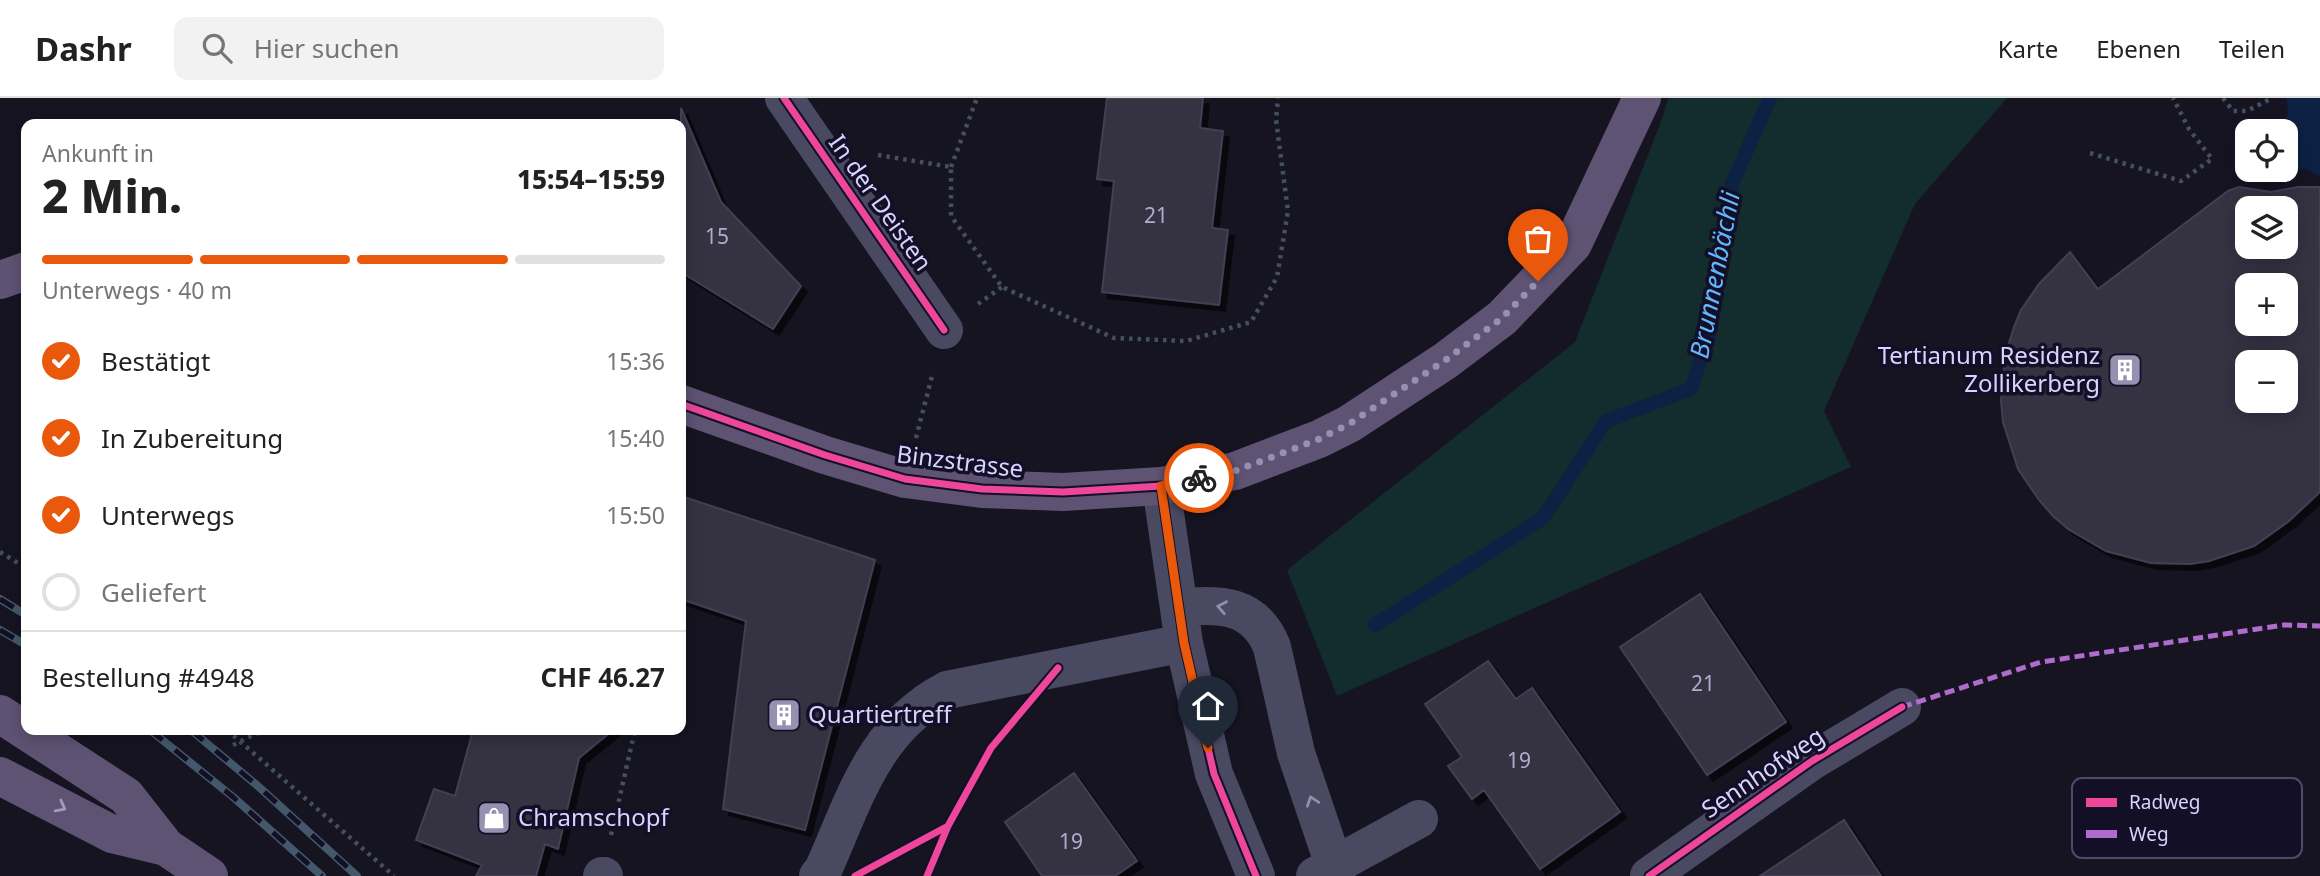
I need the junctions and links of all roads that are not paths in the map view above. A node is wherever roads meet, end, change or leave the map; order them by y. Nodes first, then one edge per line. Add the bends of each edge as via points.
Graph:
1 (784, 98) edge
2 (1642, 98) edge
3 (21, 273) edge
4 (0, 279) edge
5 (944, 330) dead end
6 (686, 406) edge
7 (1161, 486) junction
8 (1181, 625) junction
9 (1902, 707) dead end
10 (0, 714) edge
11 (21, 728) edge
12 (32, 735) edge
13 (0, 776) edge
14 (1419, 819) dead end
15 (166, 847) junction
16 (1325, 871) edge
17 (209, 876) edge
18 (818, 876) edge
19 (1256, 876) edge
20 (1649, 876) edge

1 - 5 street, In der Deisten
2 - 7 main road, Binzstrasse via 1573,244 1502,318 1349,424 1319,439 1235,471
3 - 4 main road
6 - 7 main road, Binzstrasse via 905,479 982,489 1063,492
7 - 8 street
16 -> 8 street via 1266,633 1256,619 1206,604
8 - 18 street via 947,690 928,701 893,730 873,758
8 - 19 street via 1214,774
9 - 20 street, Sennhofweg via 1812,761
10 - 11 main road
12 - 15 main road via 125,796
13 -> 15 main road via 112,834
14 - 16 street
15 - 17 main road

